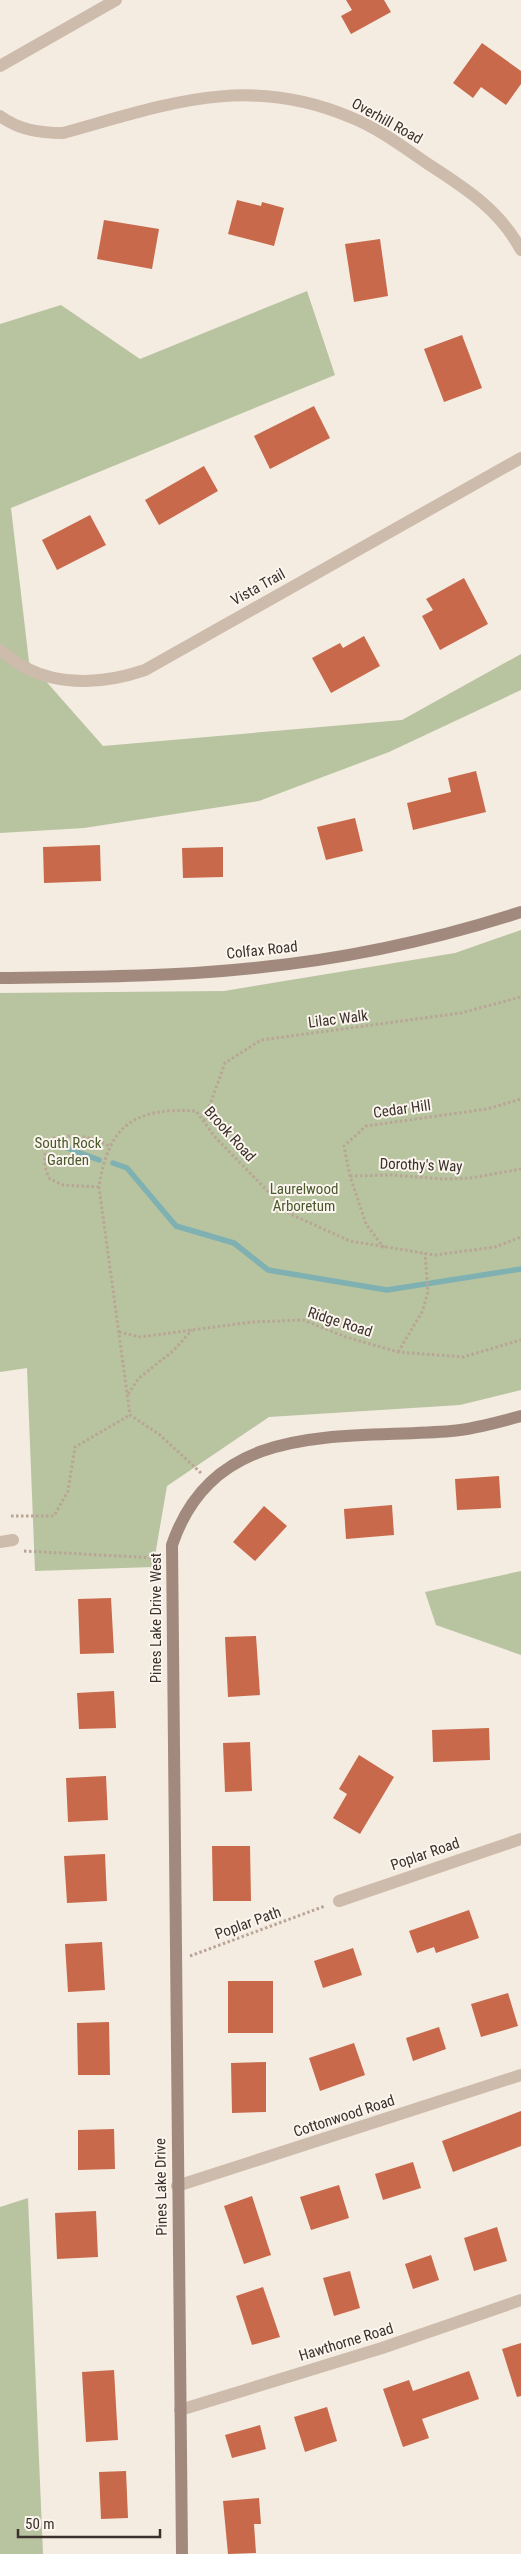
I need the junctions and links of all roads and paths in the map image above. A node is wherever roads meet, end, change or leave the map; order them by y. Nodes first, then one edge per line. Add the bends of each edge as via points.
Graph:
1 (116, 0) edge
2 (0, 66) edge
3 (0, 116) edge
4 (521, 250) edge
5 (521, 458) edge
6 (0, 650) edge
7 (521, 912) edge
8 (0, 978) edge
9 (521, 996) edge
10 (521, 1099) edge
11 (204, 1122) junction
12 (111, 1147) junction
13 (521, 1169) edge
14 (350, 1176) junction
15 (99, 1187) junction
16 (521, 1237) edge
17 (384, 1248) junction
18 (425, 1253) junction
19 (192, 1330) junction
20 (119, 1332) junction
21 (521, 1340) edge
22 (398, 1352) junction
23 (128, 1395) junction
24 (130, 1415) junction
25 (521, 1416) edge
26 (203, 1475) dead end
27 (11, 1516) dead end
28 (0, 1542) edge
29 (15, 1545) joint
30 (161, 1558) dead end
31 (174, 1819) joint
32 (521, 1839) edge
33 (339, 1901) joint
34 (175, 1962) junction
35 (521, 2075) edge
36 (177, 2186) junction
37 (521, 2300) edge
38 (180, 2410) junction
39 (182, 2554) edge

1 - 2 street
3 - 4 street, Overhill Road via 24,129 63,133 190,99 222,94 255,94 321,106 380,132 476,195 496,213
5 - 6 street, Vista Trail via 144,670 122,678 73,681 25,668
7 - 8 street, Colfax Road via 404,944 330,959 176,974
9 - 11 path, Lilac Walk via 461,1013 261,1040 225,1063
10 - 14 path, Cedar Hill via 488,1110 366,1126 344,1146
11 - 12 path, Brook Road via 196,1111 168,1109 140,1116 118,1133
11 - 17 path, Brook Road via 290,1214 350,1241
12 - 15 path, Brook Road via 102,1164
12 - 15 path via 97,1139 58,1137 50,1139 45,1152 44,1164 50,1179 63,1185
13 - 14 path, Dorothy's Way via 471,1178
14 - 17 path, Cedar Hill via 366,1224
15 - 20 path, Brook Road
16 - 18 path, Brook Road via 495,1247 435,1255
17 - 18 path, Brook Road
18 - 22 path via 428,1288 422,1312
19 - 20 path, Ridge Road via 140,1337
19 - 22 path, Ridge Road via 252,1322 303,1320
19 - 23 path via 173,1351 139,1378
20 - 23 path, Brook Road
21 - 22 path, Ridge Road via 463,1358
23 - 24 path, Brook Road
24 - 26 path via 160,1435
24 - 27 path via 75,1447 68,1491 54,1516
25 - 31 street, Pines Lake Drive West via 454,1431 315,1438 285,1443 232,1465 210,1481 193,1500 172,1544
28 - 29 street
29 - 30 path
31 - 34 street, Pines Lake Drive
32 - 33 street, Poplar Road
33 - 34 path, Poplar Path
34 - 36 street, Pines Lake Drive
35 - 36 street, Cottonwood Road
36 - 38 street, Pines Lake Drive
37 - 38 street, Hawthorne Road via 382,2348
38 - 39 street, Pines Lake Drive

